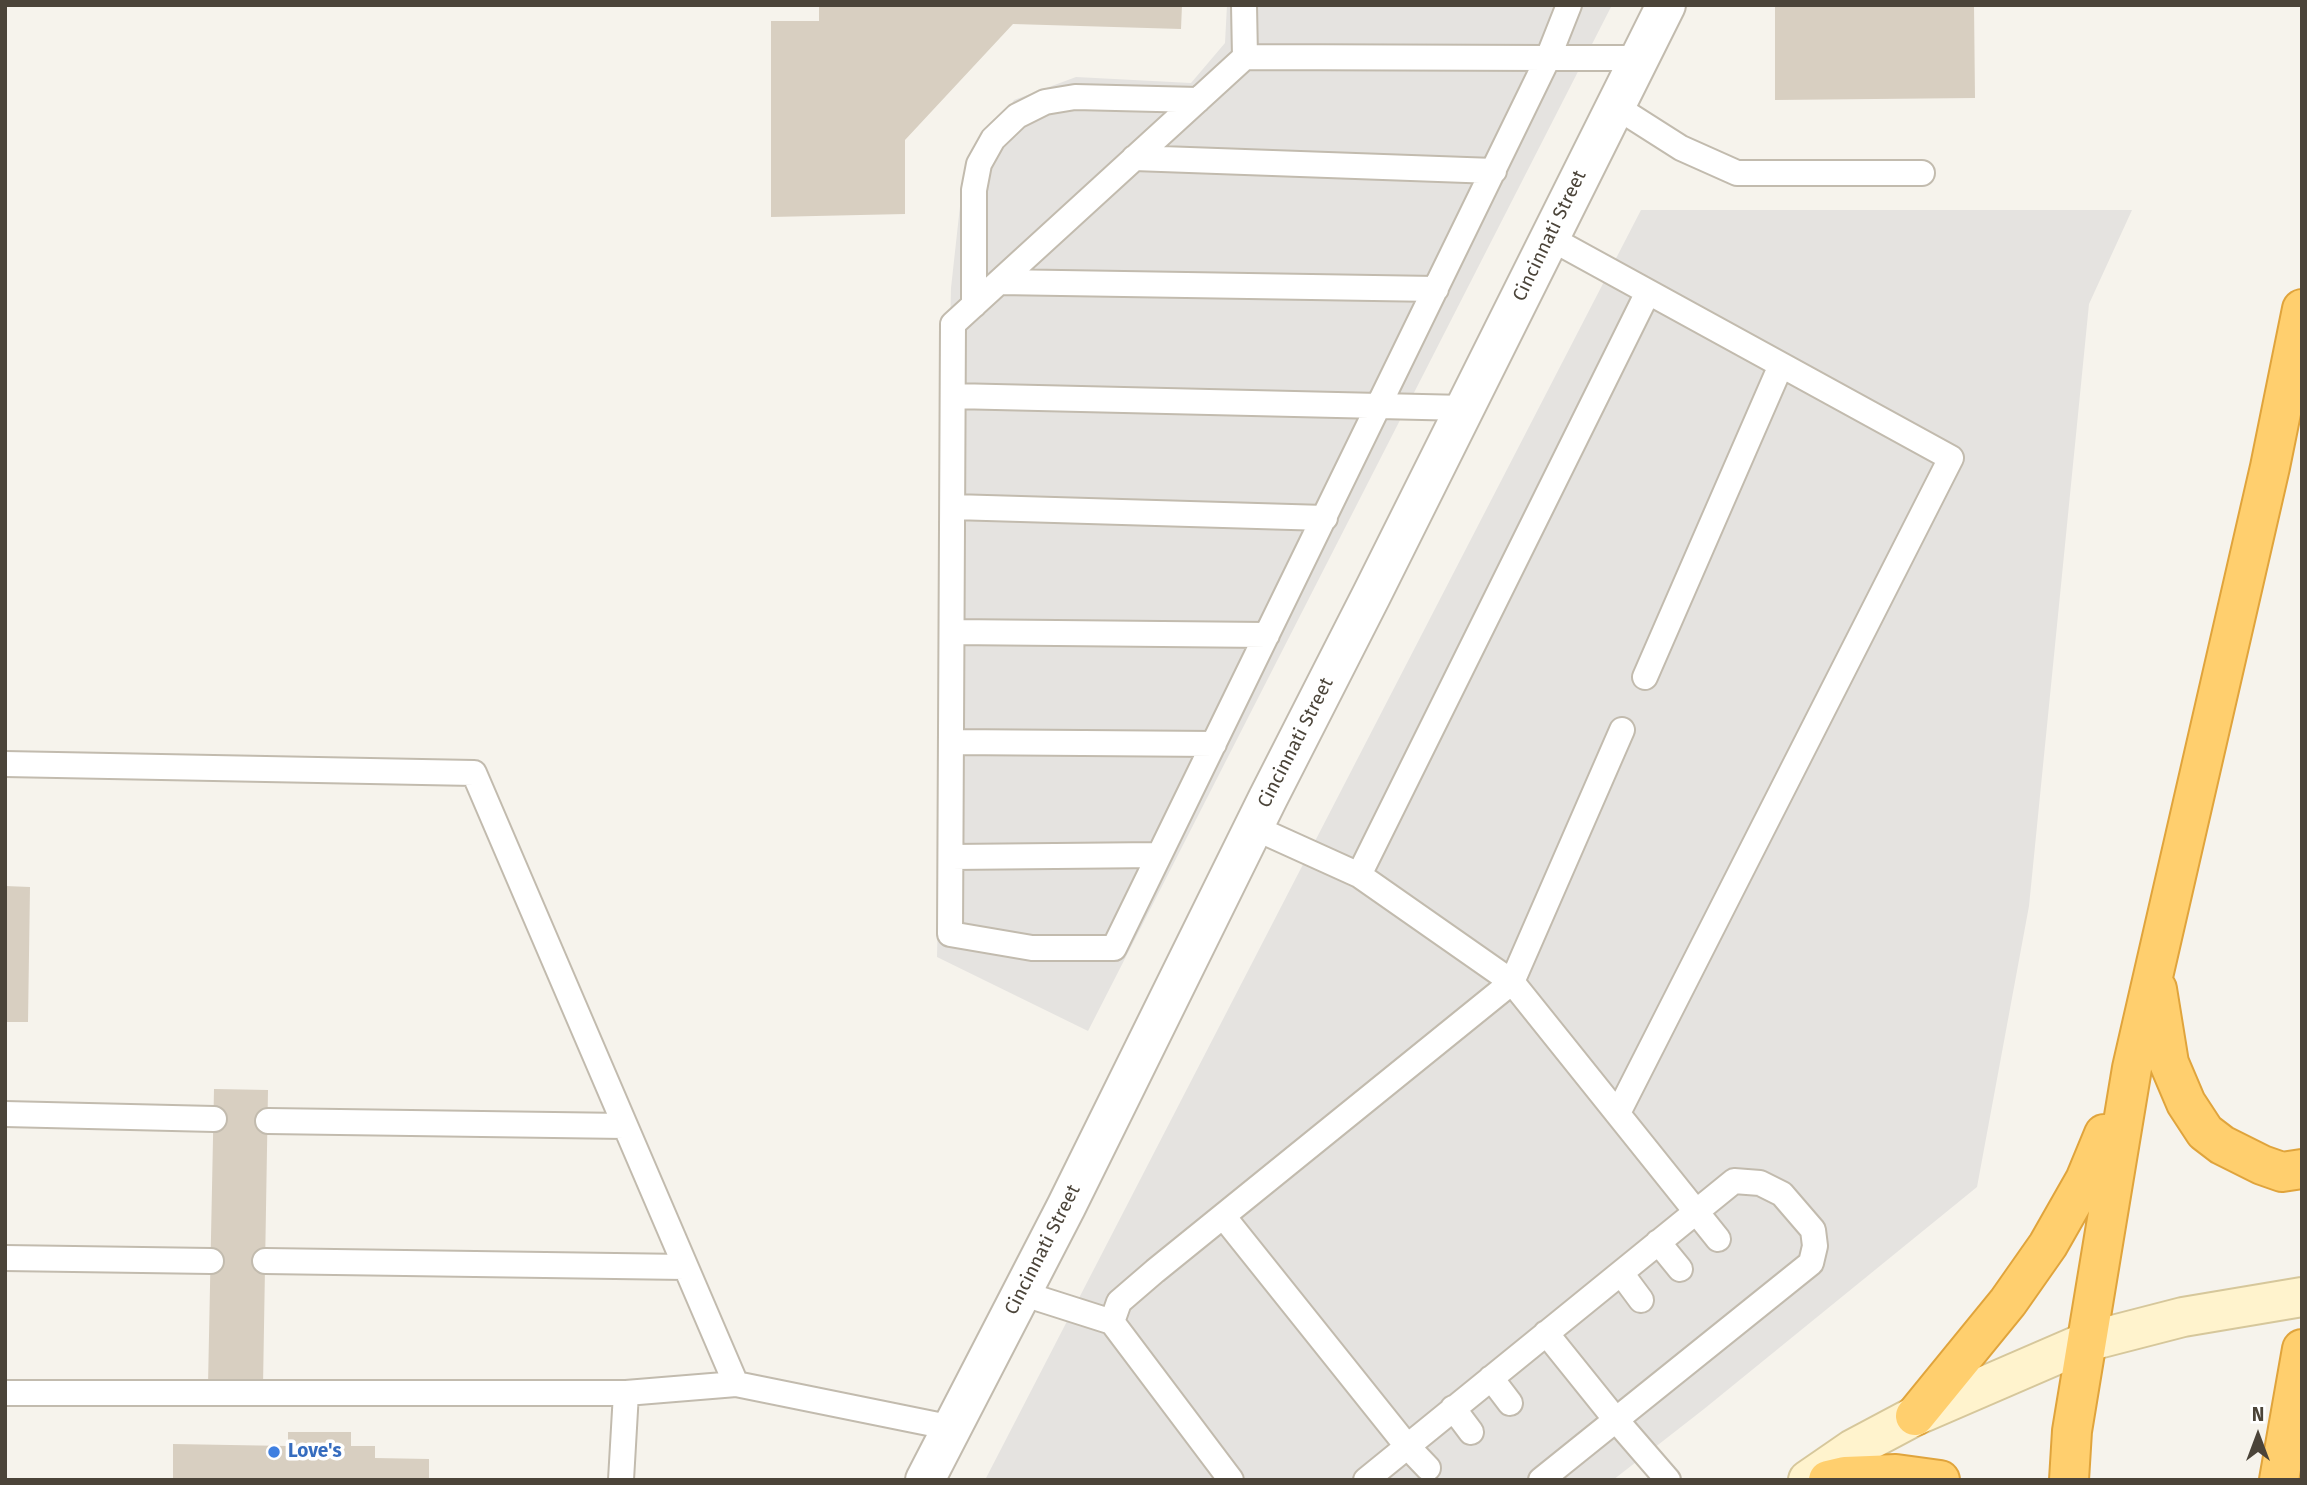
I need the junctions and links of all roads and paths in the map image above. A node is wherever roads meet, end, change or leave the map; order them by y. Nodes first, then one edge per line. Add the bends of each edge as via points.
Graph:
1 (1244, 5) edge
2 (1569, 5) edge
3 (1666, 5) edge
4 (1245, 57) junction
5 (1548, 58) junction
6 (1639, 58) junction
7 (1198, 100) junction
8 (1615, 106) junction
9 (1134, 158) junction
10 (1494, 170) junction
11 (1922, 173) dead end
12 (1549, 238) junction
13 (999, 282) junction
14 (1436, 289) junction
15 (1648, 292) junction
16 (974, 305) junction
17 (2302, 309) edge
18 (1781, 365) junction
19 (953, 396) junction
20 (1379, 406) junction
21 (1465, 408) junction
22 (953, 507) junction
23 (1325, 517) junction
24 (952, 632) junction
25 (1267, 635) junction
26 (1645, 677) dead end
27 (1622, 730) dead end
28 (951, 742) junction
29 (1214, 744) junction
30 (5, 764) edge
31 (1254, 827) junction
32 (1159, 855) junction
33 (951, 857) junction
34 (1359, 875) junction
35 (2154, 973) junction
36 (1512, 982) junction
37 (2132, 1068) junction
38 (1618, 1113) junction
39 (5, 1114) edge
40 (214, 1119) dead end
41 (268, 1121) dead end
42 (625, 1126) junction
43 (2302, 1169) edge
44 (1696, 1212) junction
45 (1223, 1216) junction
46 (1718, 1239) dead end
47 (1658, 1242) junction
48 (5, 1258) edge
49 (211, 1261) dead end
50 (265, 1261) dead end
51 (685, 1267) junction
52 (1680, 1269) dead end
53 (1621, 1273) junction
54 (1021, 1293) junction
55 (2302, 1297) edge
56 (1641, 1300) dead end
57 (1112, 1322) junction
58 (1546, 1333) junction
59 (2086, 1342) junction
60 (2302, 1349) edge
61 (1491, 1378) junction
62 (736, 1384) junction
63 (5, 1393) edge
64 (626, 1393) junction
65 (1510, 1403) dead end
66 (1453, 1408) junction
67 (1915, 1416) junction
68 (1616, 1420) junction
69 (953, 1428) junction
70 (1471, 1433) dead end
71 (1407, 1446) junction
72 (1549, 1465) edge
73 (1428, 1468) dead end
74 (621, 1480) edge
75 (925, 1480) edge
76 (1231, 1480) edge
77 (1366, 1480) edge
78 (1668, 1480) edge
79 (1808, 1480) edge
80 (1828, 1480) edge
81 (1940, 1480) edge
82 (2069, 1480) edge
83 (2279, 1480) edge

1 - 4 lane
2 - 5 lane
3 - 6 street, Cincinnati Street
4 - 5 lane
4 - 7 lane
5 - 6 lane
5 - 10 lane
6 - 8 street, Cincinnati Street
7 - 9 lane
7 - 16 lane via 1075,97 1045,102 1017,116 993,139 979,164 974,190
8 - 11 lane via 1681,148 1737,173
8 - 12 street, Cincinnati Street
9 - 10 lane
9 - 13 lane
10 - 14 lane
12 - 15 lane
12 - 21 street, Cincinnati Street
13 - 14 lane
13 - 16 lane
14 - 20 lane
15 - 18 lane
15 - 34 lane
16 - 19 lane via 953,324
17 - 35 highway
18 - 26 lane
18 - 38 lane via 1951,458
19 - 20 lane
19 - 22 lane
20 - 21 lane
20 - 23 lane
21 - 31 street, Cincinnati Street
22 - 23 lane
22 - 24 lane
23 - 25 lane
24 - 25 lane
24 - 28 lane
25 - 29 lane
27 - 36 lane
28 - 29 lane
28 - 33 lane
29 - 32 lane
30 - 42 lane via 474,773
31 - 34 lane
31 - 54 street, Cincinnati Street
32 - 33 lane
32 - 33 lane via 1114,948 1032,948 950,934
34 - 36 lane
35 - 37 highway
35 - 43 highway via 2169,1063 2194,1118 2213,1139 2242,1157 2282,1172
36 - 38 lane
36 - 45 lane
37 - 59 highway
37 - 67 highway via 2085,1180 2048,1245
38 - 44 lane
39 - 40 lane
41 - 42 lane
42 - 51 lane
44 - 46 lane
44 - 47 lane
44 - 68 lane via 1734,1181 1760,1183 1782,1194 1813,1230 1811,1263 1760,1293 1682,1354
45 - 57 lane via 1119,1302
45 - 71 lane
47 - 52 lane
47 - 53 lane
48 - 49 lane
50 - 51 lane
51 - 62 lane
53 - 56 lane
53 - 58 lane
54 - 57 lane
54 - 69 street, Cincinnati Street
55 - 59 main road via 2183,1317
57 - 76 lane
58 - 61 lane
58 - 68 lane
59 - 67 main road
59 - 82 highway via 2071,1431
60 - 83 highway
61 - 65 lane
61 - 66 lane
62 - 64 lane
62 - 69 lane
63 - 64 lane
64 - 74 lane
66 - 70 lane
66 - 71 lane
67 - 79 main road via 1853,1449
68 - 72 lane
68 - 78 lane
69 - 75 street, Cincinnati Street
71 - 73 lane
71 - 77 lane
80 - 81 highway via 1896,1474

